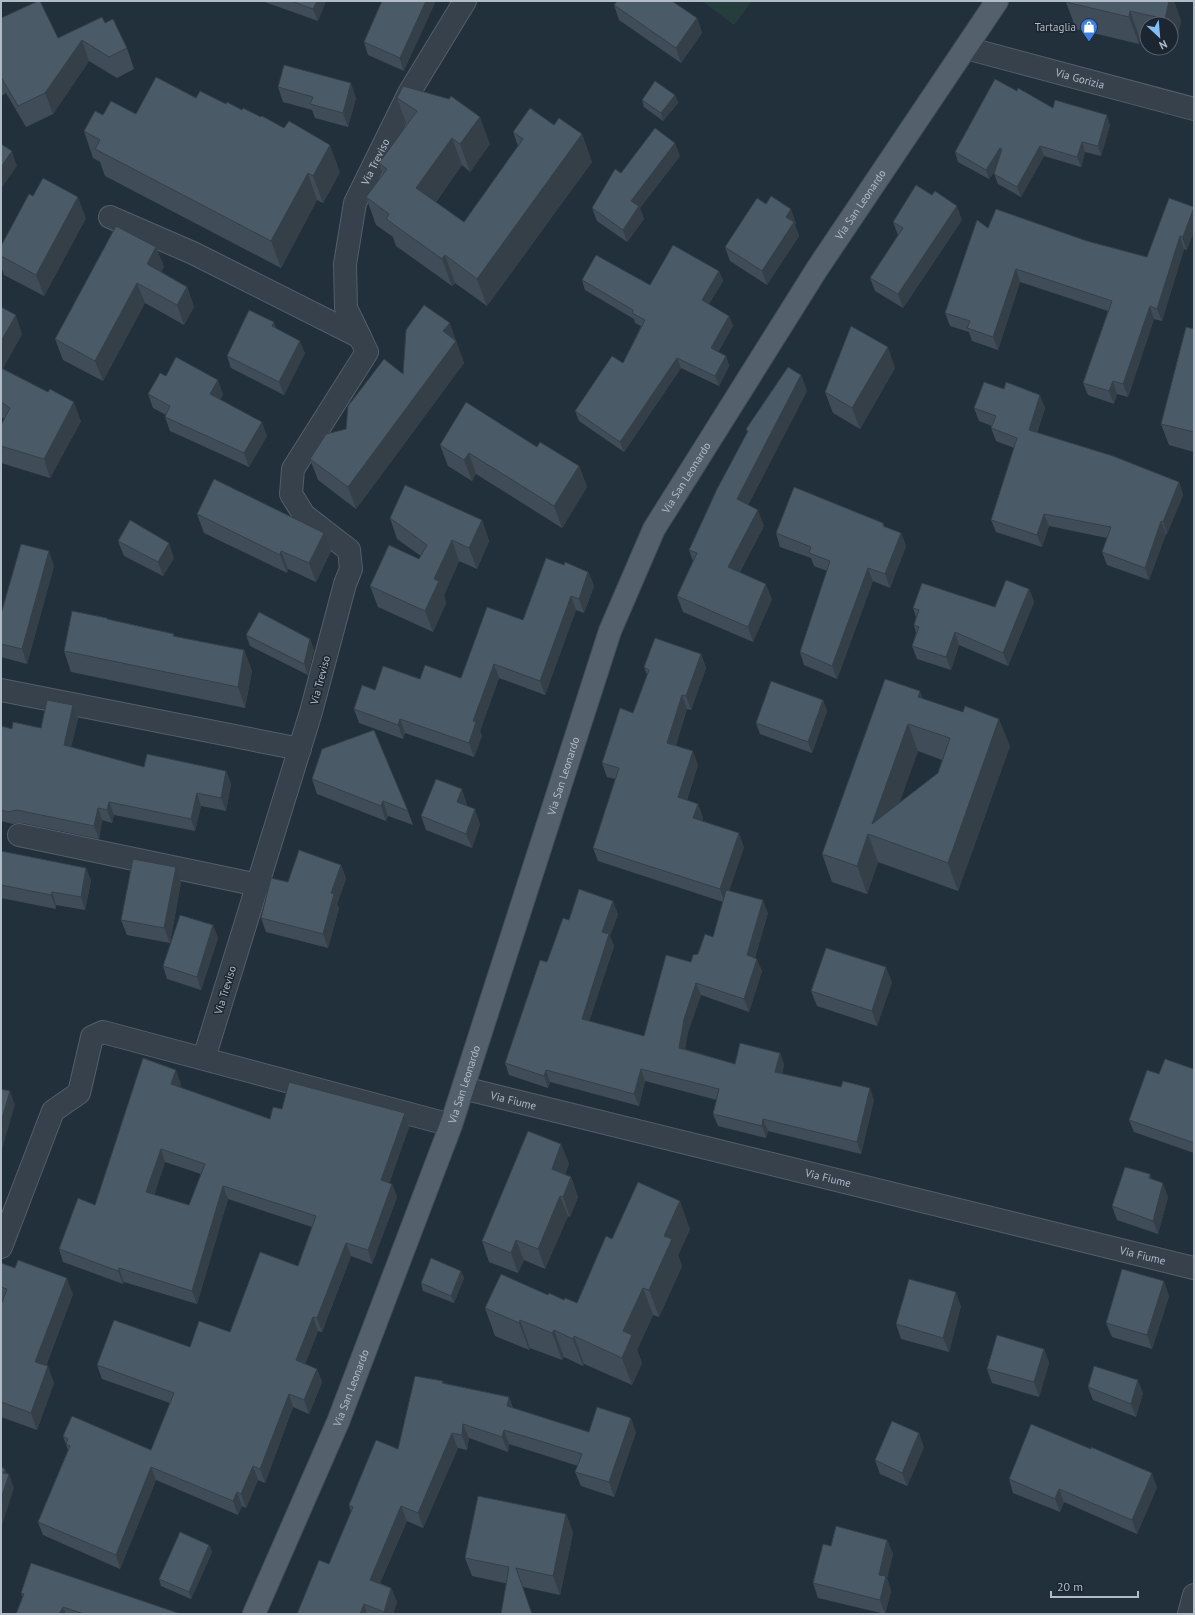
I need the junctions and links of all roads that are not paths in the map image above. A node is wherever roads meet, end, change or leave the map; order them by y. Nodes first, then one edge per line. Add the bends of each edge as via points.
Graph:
1 (465, 1) edge
2 (997, 1) edge
3 (966, 48) junction
4 (1194, 109) edge
5 (110, 217) dead end
6 (360, 337) junction
7 (1, 690) edge
8 (300, 749) junction
9 (19, 835) dead end
10 (258, 885) junction
11 (204, 1058) junction
12 (463, 1088) junction
13 (452, 1125) junction
14 (1, 1247) edge
15 (1194, 1268) edge
16 (1194, 1595) edge
17 (254, 1614) edge
18 (1189, 1614) edge

1 - 6 street, Via Treviso via 409,94 355,203 345,264 346,308
2 - 3 main road, Via San Leonardo
3 - 4 street, Via Gorizia
3 - 12 main road, Via San Leonardo via 817,269 654,529 610,631
5 - 6 street via 193,254
6 - 8 street, Via Treviso via 367,352 293,469 291,494 304,515 349,550 351,569
7 - 8 street
8 - 10 street, Via Treviso
9 - 10 street
10 - 11 street, Via Treviso
11 - 13 street
11 - 14 street via 103,1032 92,1037 79,1093 53,1111
12 - 13 main road, Via San Leonardo
12 - 15 street, Via Fiume
13 - 17 main road, Via San Leonardo via 338,1422
16 - 18 street

